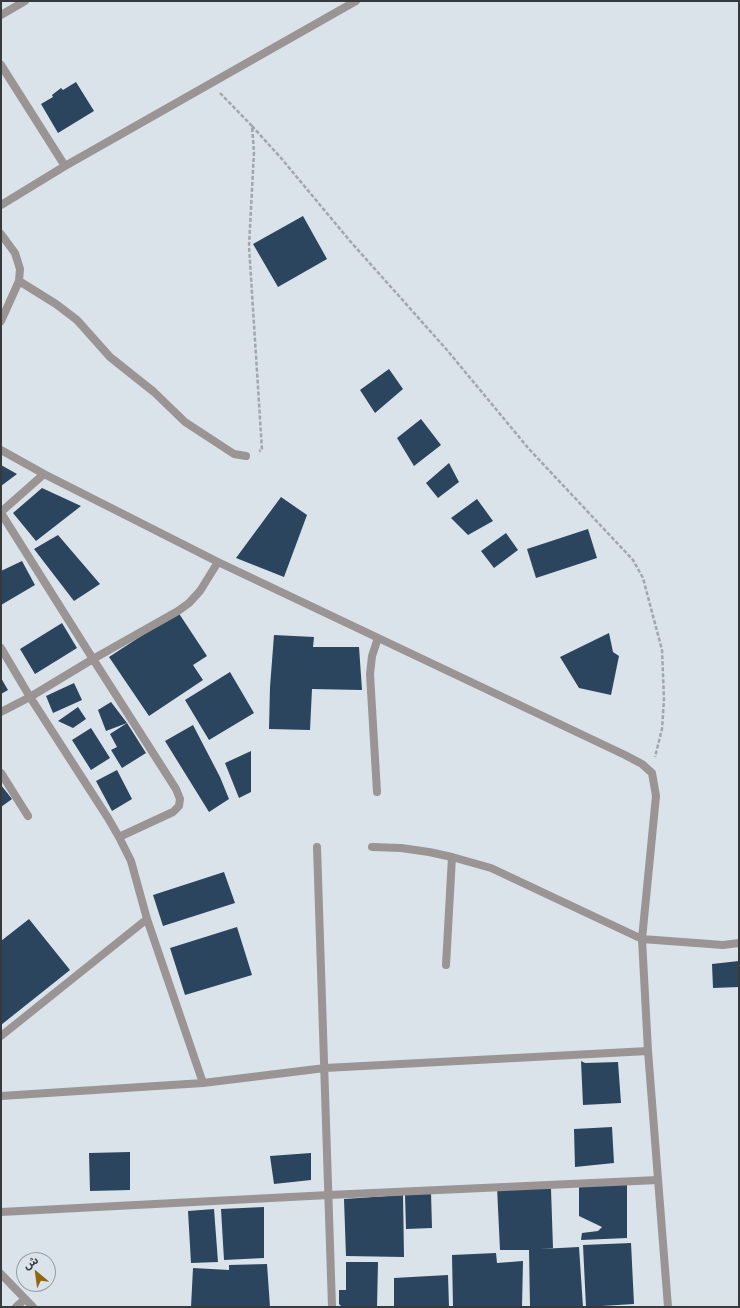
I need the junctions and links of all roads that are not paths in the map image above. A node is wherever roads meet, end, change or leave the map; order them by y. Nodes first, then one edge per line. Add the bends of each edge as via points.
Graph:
1 (25, 1) edge
2 (356, 1) edge
3 (1, 15) edge
4 (1, 64) edge
5 (65, 166) junction
6 (1, 205) edge
7 (1, 234) edge
8 (19, 281) junction
9 (1, 321) edge
10 (1, 450) edge
11 (246, 456) road end
12 (44, 474) junction
13 (1, 513) edge
14 (218, 562) junction
15 (378, 638) junction
16 (1, 648) edge
17 (92, 659) junction
18 (30, 697) junction
19 (1, 712) edge
20 (1, 774) edge
21 (377, 792) dead end
22 (28, 816) dead end
23 (119, 837) junction
24 (317, 847) dead end
25 (372, 847) dead end
26 (452, 857) junction
27 (146, 919) junction
28 (642, 939) junction
29 (739, 943) edge
30 (446, 965) dead end
31 (1, 1036) edge
32 (648, 1051) junction
33 (324, 1068) junction
34 (203, 1083) junction
35 (1, 1096) edge
36 (658, 1180) junction
37 (329, 1195) junction
38 (1, 1212) edge
39 (1, 1274) edge
40 (25, 1299) junction
41 (16, 1307) edge
42 (33, 1307) edge
43 (332, 1307) edge
44 (668, 1307) edge

1 - 3 street
2 - 5 street
4 - 5 street
5 - 6 street
7 - 8 street via 15,253 20,269
8 - 9 street
8 - 11 street via 77,320 110,357 154,392 185,422 234,454
10 - 12 street
12 - 13 street
12 - 14 street
13 - 17 street
14 - 15 street
14 - 17 street via 200,591 189,603
15 - 21 street via 370,674
15 - 28 street via 625,755 642,764 652,774 656,796
16 - 18 street
17 - 18 street
17 - 23 street via 176,788 180,799 179,806 173,812
18 - 19 street
18 - 23 street
20 - 22 street
23 - 27 street via 131,861
24 - 33 street
25 - 26 street via 402,848
26 - 28 street via 491,868
26 - 30 street
27 - 31 street
27 - 34 street
28 - 29 street
28 - 32 street
32 - 33 street
32 - 36 street
33 - 34 street
33 - 37 street
34 - 35 street
36 - 37 street
36 - 44 street
37 - 38 street
37 - 43 street
39 - 40 street
40 - 41 street
40 - 42 street

